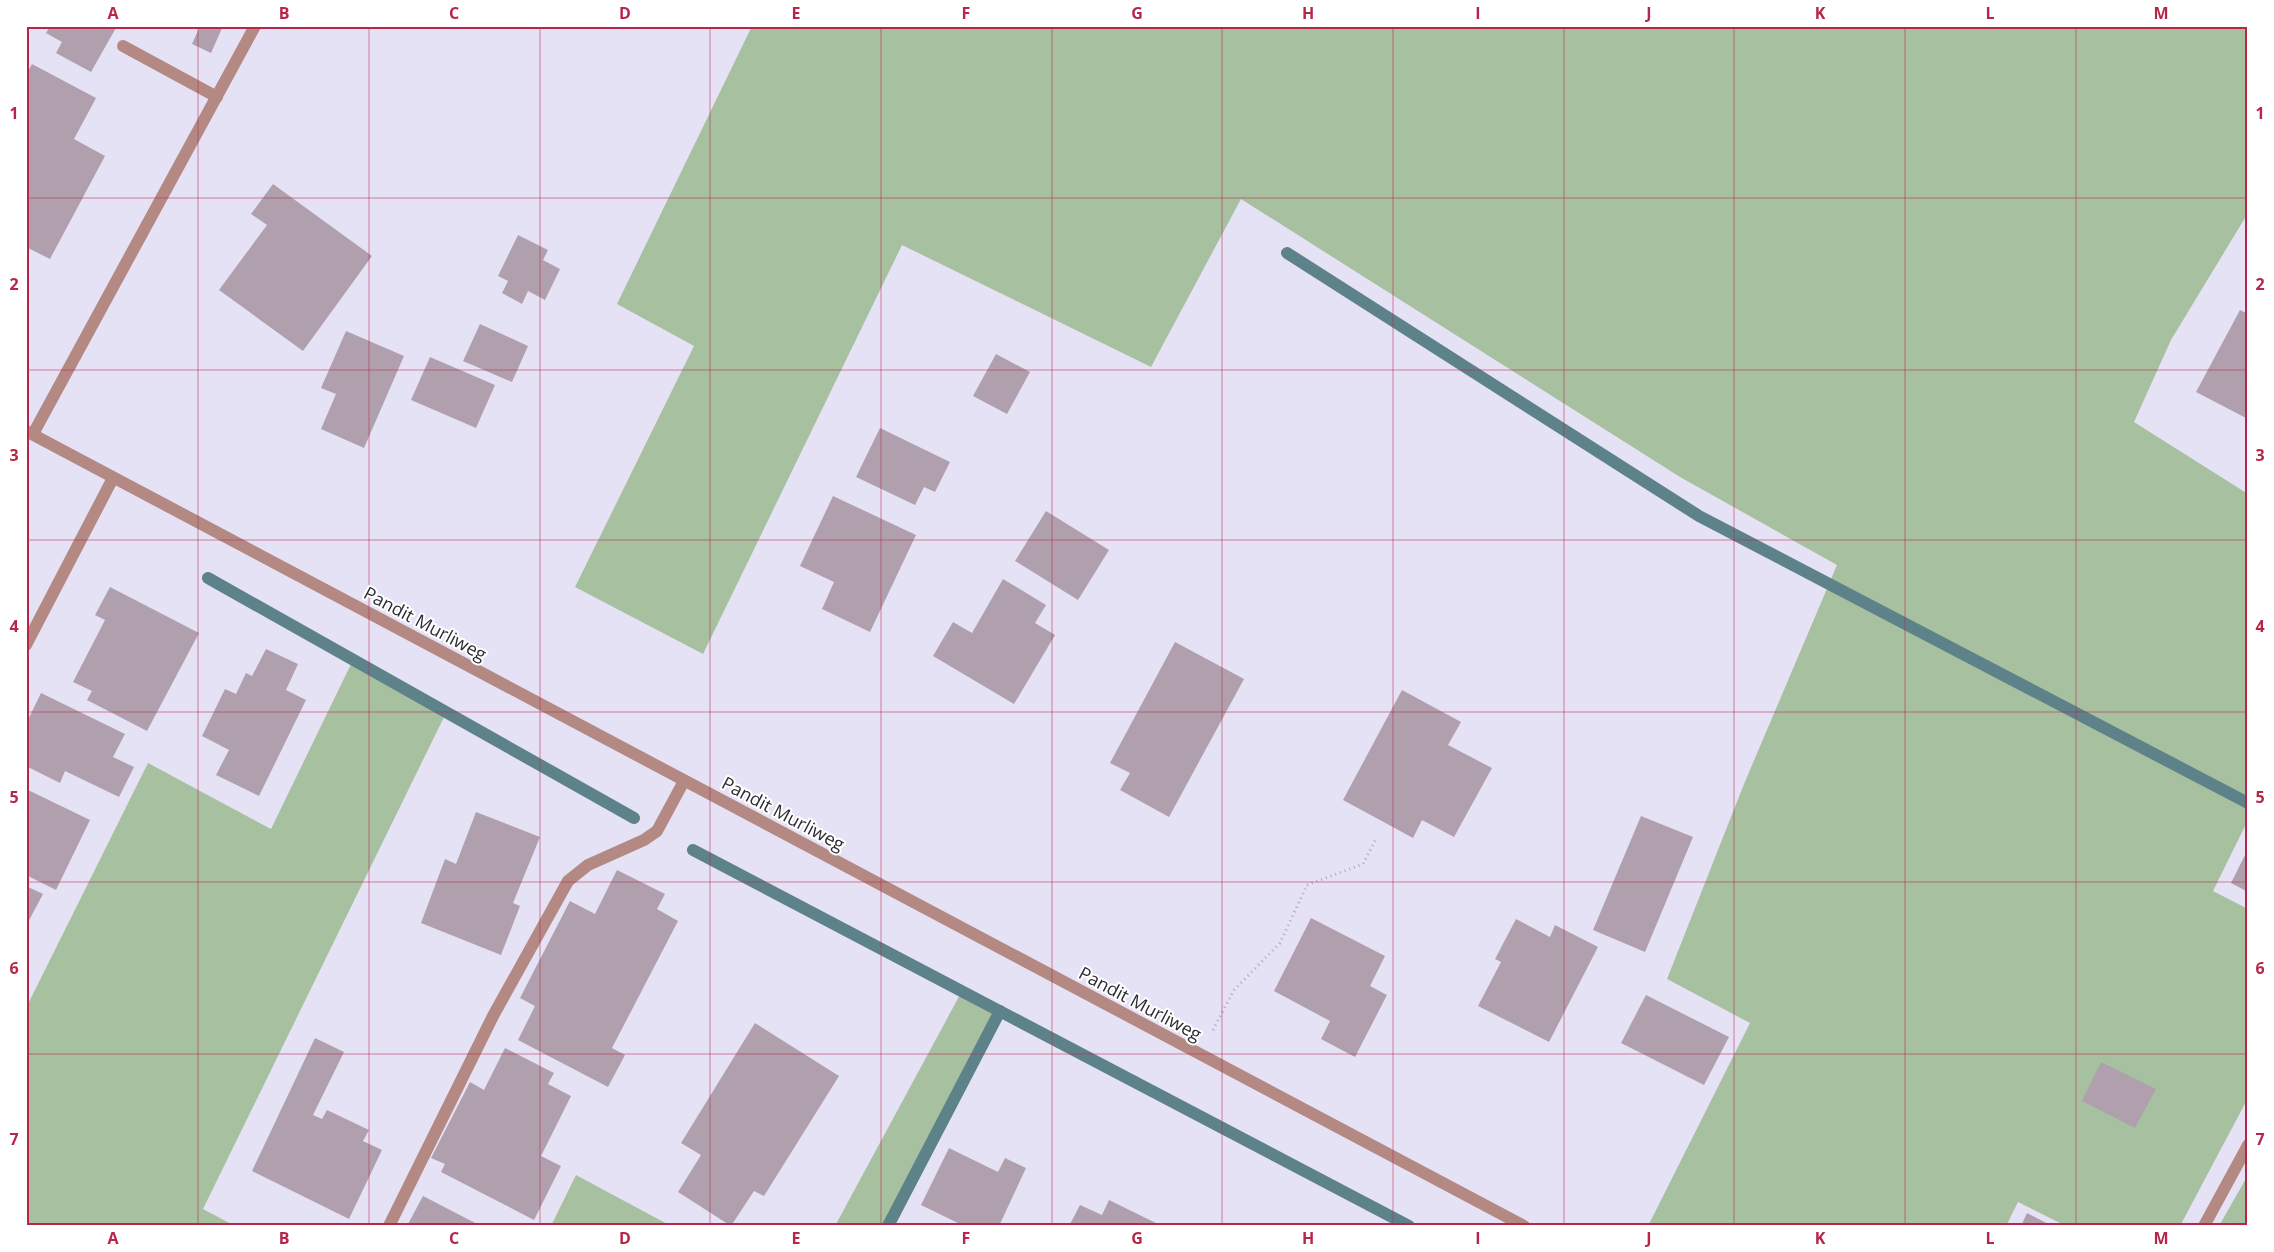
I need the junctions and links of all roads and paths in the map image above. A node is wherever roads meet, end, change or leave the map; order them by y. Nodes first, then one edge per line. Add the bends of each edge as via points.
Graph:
1 (255, 26) edge
2 (123, 46) dead end
3 (217, 97) junction
4 (30, 433) edge
5 (112, 478) junction
6 (26, 645) edge
7 (684, 781) junction
8 (1377, 837) dead end
9 (1200, 1055) junction
10 (2248, 1145) edge
11 (389, 1226) edge
12 (1524, 1226) edge
13 (2204, 1226) edge

1 - 3 street
2 - 3 street
3 - 4 street
4 - 5 street, Pandit Murliweg
5 - 6 street
5 - 7 street, Pandit Murliweg
7 - 9 street, Pandit Murliweg
7 - 11 street via 657,831 588,866 568,881 493,1016
8 - 9 path via 1363,864 1307,885 1280,943 1234,990
9 - 12 street, Pandit Murliweg
10 - 13 street

